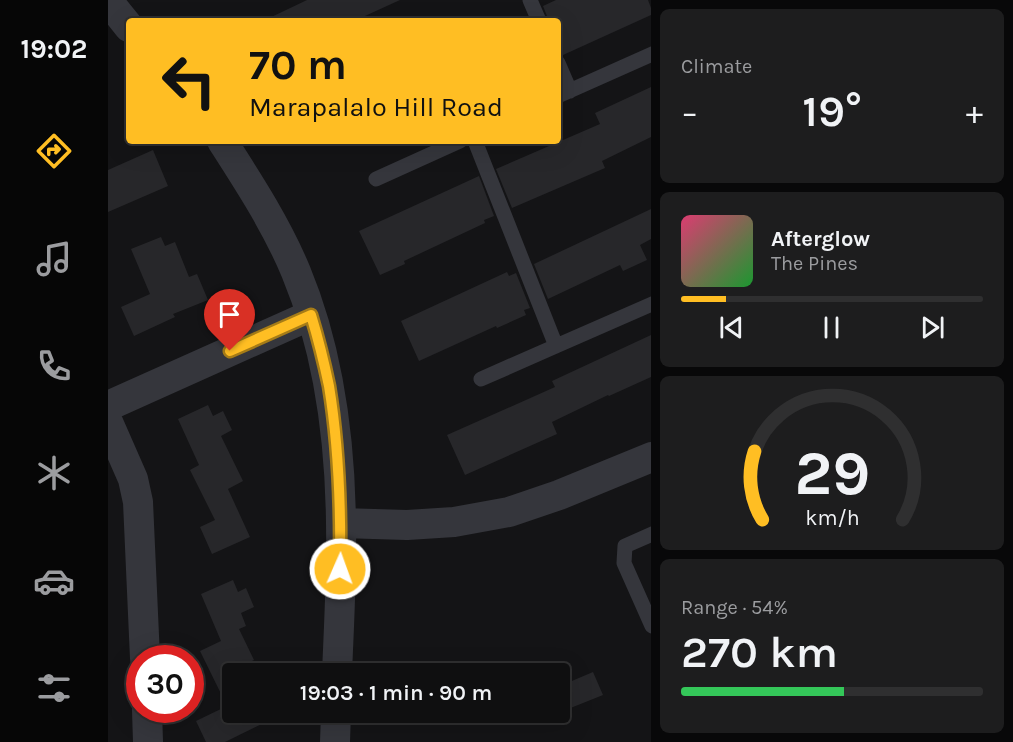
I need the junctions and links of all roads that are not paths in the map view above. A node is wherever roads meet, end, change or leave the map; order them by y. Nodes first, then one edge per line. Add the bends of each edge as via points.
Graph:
1 (530, 0) edge
2 (108, 1) edge
3 (538, 18) edge
4 (126, 23) edge
5 (651, 54) edge
6 (561, 78) edge
7 (564, 94) edge
8 (224, 144) edge
9 (453, 144) edge
10 (477, 144) edge
11 (376, 179) dead end
12 (651, 304) edge
13 (311, 315) junction
14 (556, 346) junction
15 (481, 379) dead end
16 (108, 406) edge
17 (108, 422) edge
18 (651, 457) edge
19 (341, 523) junction
20 (651, 534) edge
21 (651, 626) edge
22 (144, 645) edge
23 (337, 663) edge
24 (147, 723) edge
25 (336, 723) edge
26 (148, 742) edge
27 (335, 742) edge

1 - 3 lane
2 - 4 street
5 - 7 lane
6 - 7 lane
8 - 13 street via 269,217 296,271
9 - 11 lane
10 - 14 lane
12 - 14 lane
13 - 16 street
13 - 19 street via 328,386
14 - 15 lane
17 - 22 street via 133,479 138,502
18 - 19 street via 509,512 442,523
19 - 23 street
20 - 21 lane via 625,546 624,563
24 - 26 street
25 - 27 street

